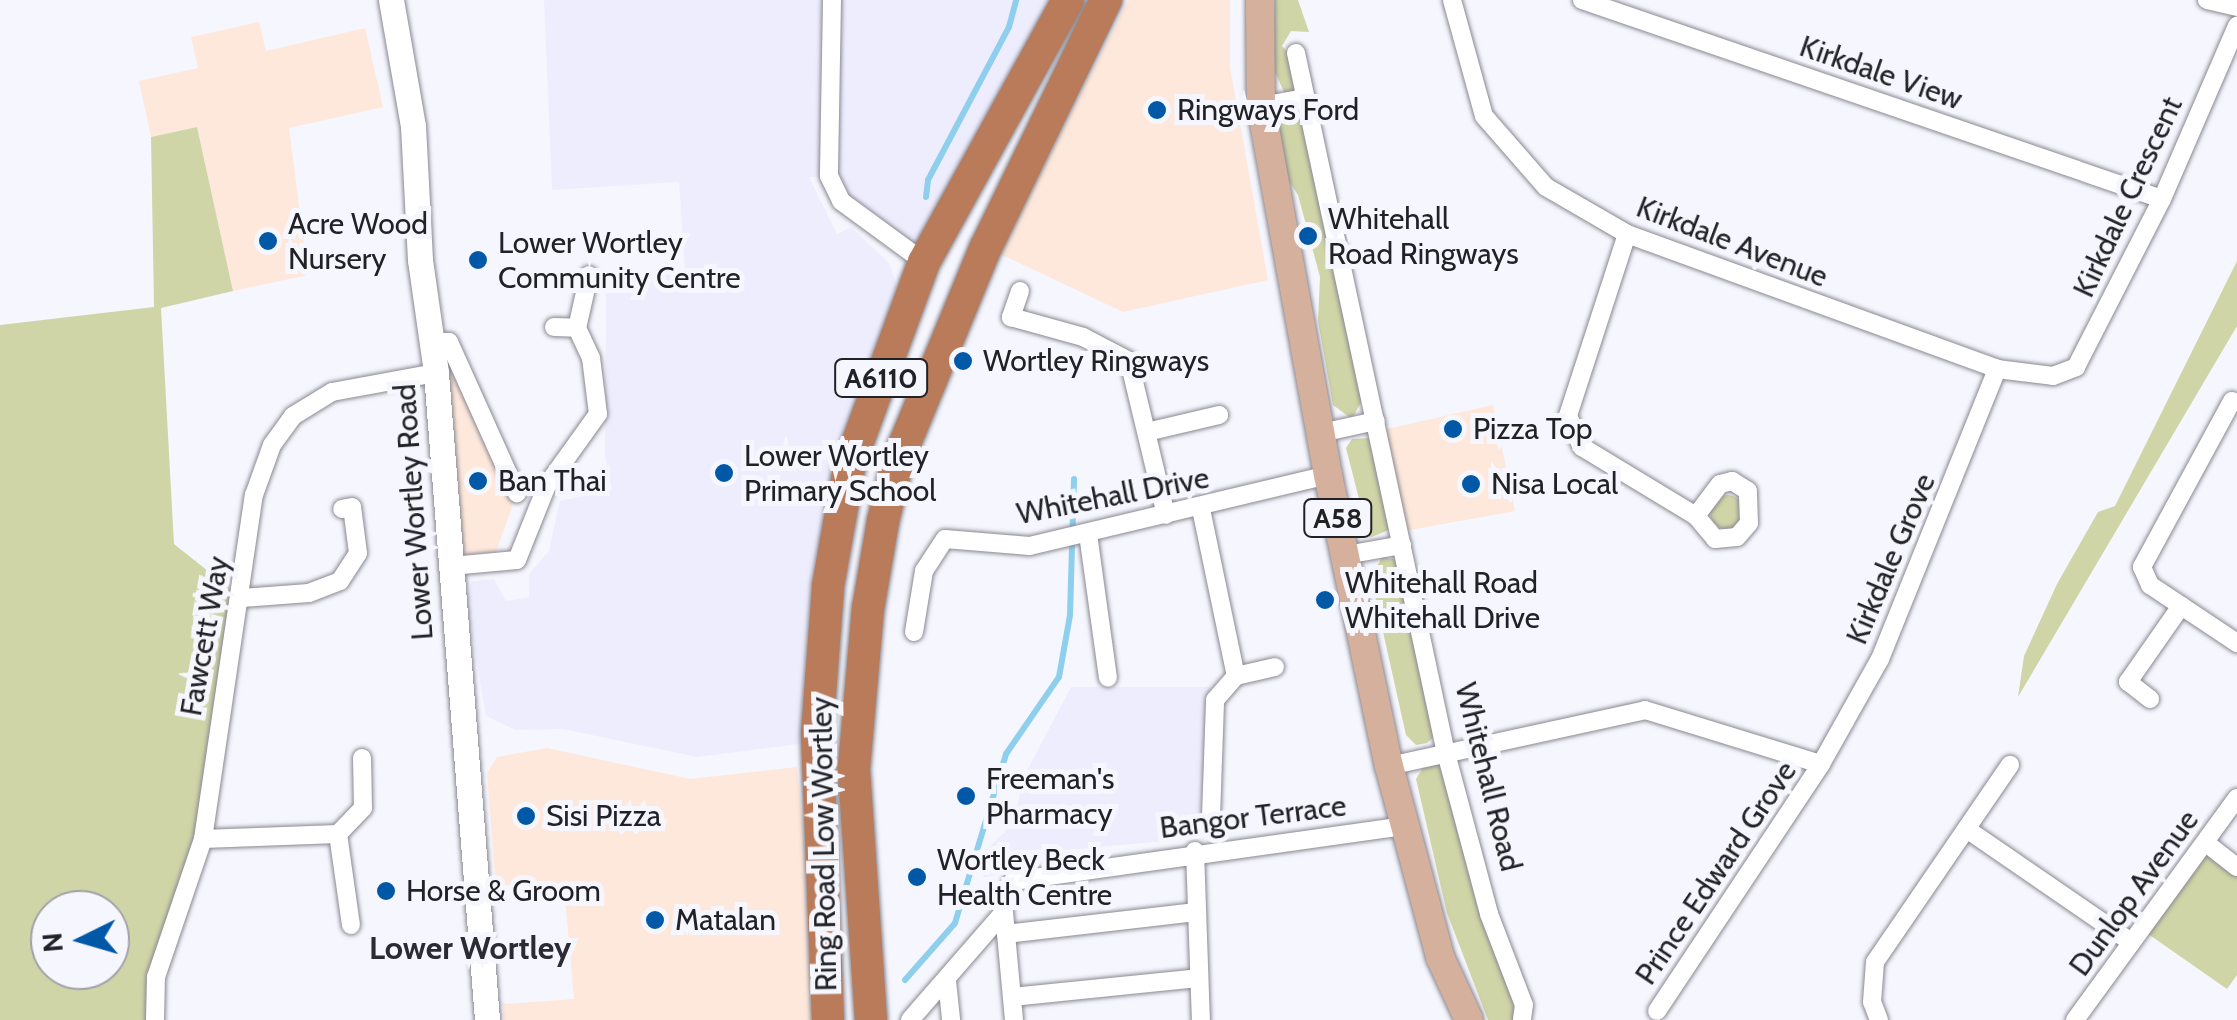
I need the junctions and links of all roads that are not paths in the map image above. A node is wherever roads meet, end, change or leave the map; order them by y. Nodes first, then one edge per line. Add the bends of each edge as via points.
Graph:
1 (391, 0) edge
2 (832, 0) edge
3 (1068, 0) edge
4 (1106, 0) edge
5 (1260, 0) edge
6 (1452, 0) edge
7 (1582, 0) edge
8 (2208, 0) edge
9 (2237, 7) edge
10 (2237, 26) edge
11 (1296, 53) dead end
12 (1304, 98) junction
13 (1261, 106) junction
14 (1042, 127) junction
15 (2162, 199) junction
16 (1627, 234) junction
17 (924, 262) junction
18 (589, 275) dead end
19 (1020, 291) dead end
20 (554, 327) dead end
21 (577, 328) junction
22 (432, 342) junction
23 (1997, 369) junction
24 (436, 372) junction
25 (2052, 376) joint
26 (2232, 401) dead end
27 (1219, 415) dead end
28 (1376, 421) junction
29 (1151, 431) junction
30 (1321, 433) junction
31 (1328, 475) junction
32 (517, 493) dead end
33 (342, 509) dead end
34 (1201, 509) junction
35 (1166, 515) junction
36 (1696, 516) dead end
37 (1088, 534) junction
38 (1402, 545) junction
39 (1346, 556) junction
40 (451, 566) junction
41 (242, 598) junction
42 (2181, 606) junction
43 (914, 632) dead end
44 (2237, 643) edge
45 (1275, 667) dead end
46 (1236, 676) junction
47 (1108, 678) dead end
48 (2150, 699) dead end
49 (1446, 753) junction
50 (362, 758) dead end
51 (1821, 764) junction
52 (2010, 764) dead end
53 (1389, 766) junction
54 (2237, 798) edge
55 (1211, 817) dead end
56 (1405, 826) junction
57 (1968, 830) junction
58 (338, 834) junction
59 (203, 839) junction
60 (2206, 844) junction
61 (1195, 851) junction
62 (2237, 867) edge
63 (1003, 907) junction
64 (1196, 912) junction
65 (350, 925) dead end
66 (1006, 934) junction
67 (2131, 942) junction
68 (1198, 978) junction
69 (947, 981) junction
70 (1012, 998) junction
71 (1657, 1011) dead end
72 (155, 1020) edge
73 (487, 1020) edge
74 (828, 1020) edge
75 (871, 1020) edge
76 (910, 1020) edge
77 (951, 1020) edge
78 (1014, 1020) edge
79 (1202, 1020) edge
80 (1468, 1020) edge
81 (1522, 1020) edge
82 (1879, 1020) edge
83 (2075, 1020) edge

1 - 22 street, Lower Wortley Road via 412,126
2 - 17 street via 828,176 841,201
3 - 17 highway, Ring Road Low Wortley / A6110
4 - 14 highway, Ring Road Low Wortley / A6110
5 - 13 main road, A58
6 - 16 street, Kirkdale Avenue via 1484,116 1546,187
7 - 15 street, Kirkdale View
8 - 9 street
10 - 15 street, Kirkdale Crescent
11 - 12 street, Whitehall Road
12 - 13 street
12 - 28 street, Whitehall Road
13 - 30 main road, A58
14 - 17 highway via 957,252
14 - 75 highway, Ring Road Low Wortley / A6110 via 905,443 883,521 854,768
15 - 25 street, Kirkdale Crescent via 2076,368
16 - 23 street, Kirkdale Avenue
16 - 36 street via 1568,416 1582,448
17 - 74 highway, Ring Road Low Wortley / A6110 via 850,463 828,586 816,734
18 - 21 street
19 - 29 street via 1008,326 1083,337 1129,361
20 - 21 street
21 - 40 street via 591,358 598,414 547,485 518,560
22 - 24 street, Lower Wortley Road
22 - 32 street via 450,342
23 - 25 street, Kirkdale Avenue
23 - 51 street, Kirkdale Grove via 1880,659
24 - 40 street, Lower Wortley Road
24 - 41 street, Fawcett Way via 332,392 294,416 272,445 254,495
26 - 42 street via 2142,566 2150,586
27 - 29 street
28 - 30 street
28 - 38 street, Whitehall Road
29 - 35 street
30 - 31 main road, A58
31 - 34 street, Whitehall Drive
31 - 39 main road, A58
33 - 41 street via 352,507 358,553 340,580 309,593
34 - 35 street, Whitehall Drive
34 - 46 street
35 - 37 street, Whitehall Drive
37 - 43 street, Whitehall Drive via 1030,546 945,539 924,571
37 - 47 street
38 - 39 street
38 - 49 street, Whitehall Road
39 - 53 main road, A58
40 - 73 street, Lower Wortley Road
41 - 59 street, Fawcett Way
42 - 44 street
42 - 48 street via 2122,677
45 - 46 street
46 - 55 street via 1215,700
49 - 51 street via 1645,710
49 - 53 street
49 - 81 street, Whitehall Road via 1489,914 1524,1005
50 - 58 street via 363,808
51 - 71 street, Prince Edward Grove
52 - 57 street
53 - 56 main road, A58
54 - 60 street, Dunlop Avenue
56 - 61 street, Bangor Terrace
56 - 80 main road, A58 via 1440,957
57 - 67 street
57 - 82 street via 1876,962 1872,1002
58 - 59 street
58 - 65 street
59 - 72 street, Fawcett Way via 156,977
60 - 62 street
60 - 67 street, Dunlop Avenue
61 - 63 street, Bangor Terrace via 1026,875 1013,881
61 - 64 street
63 - 66 street
63 - 69 street, Bangor Terrace
64 - 66 street
64 - 68 street
66 - 70 street
67 - 83 street, Dunlop Avenue
68 - 70 street
68 - 79 street
69 - 76 street, Bangor Terrace
69 - 77 street
70 - 78 street

